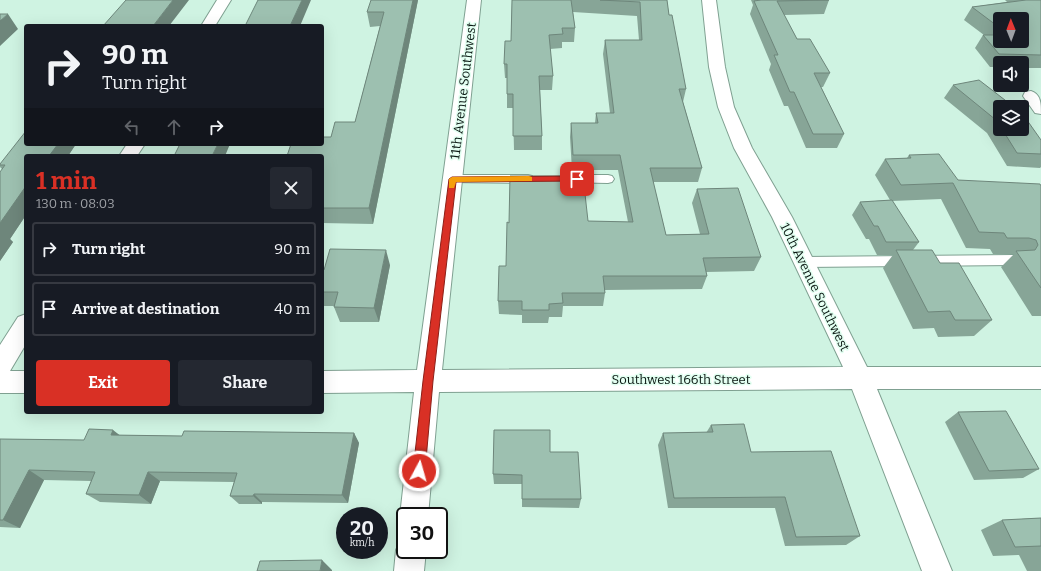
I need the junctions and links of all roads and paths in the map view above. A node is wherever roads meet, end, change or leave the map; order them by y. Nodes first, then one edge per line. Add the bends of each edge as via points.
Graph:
1 (224, 0) edge
2 (474, 0) edge
3 (709, 0) edge
4 (209, 24) edge
5 (1031, 96) dead end
6 (1041, 109) edge
7 (452, 179) junction
8 (538, 179) edge
9 (553, 179) edge
10 (608, 179) dead end
11 (1014, 260) dead end
12 (804, 262) junction
13 (24, 327) edge
14 (0, 366) edge
15 (860, 378) junction
16 (1041, 378) edge
17 (428, 381) junction
18 (0, 382) edge
19 (24, 382) edge
20 (324, 382) edge
21 (415, 507) edge
22 (410, 559) edge
23 (409, 571) edge
24 (937, 571) edge

1 - 4 street
2 - 7 street, 11th Avenue Southwest
3 - 12 street, 10th Avenue Southwest via 717,67 726,107 743,148
5 - 6 street
7 - 8 lane
7 - 17 street, 11th Avenue Southwest
9 - 10 lane
11 - 12 lane
12 - 15 street, 10th Avenue Southwest
13 - 14 street
15 - 16 street, Southwest 166th Street
15 - 17 street, Southwest 166th Street
15 - 24 street, 10th Avenue Southwest
17 - 20 street, Southwest 166th Street
17 - 21 street, 11th Avenue Southwest
18 - 19 street
22 - 23 street

